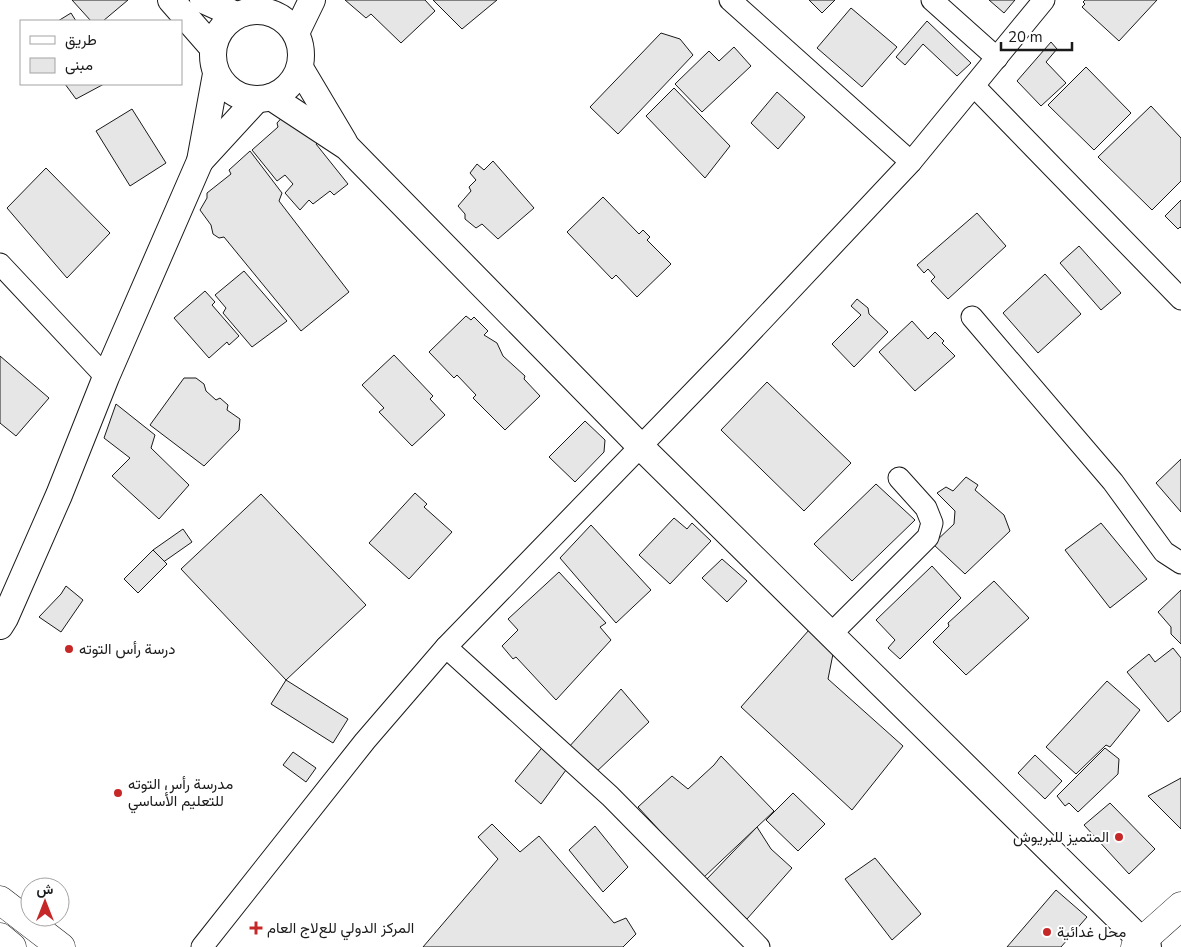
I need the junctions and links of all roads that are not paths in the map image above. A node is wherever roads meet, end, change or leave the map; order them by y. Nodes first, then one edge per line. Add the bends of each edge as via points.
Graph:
1 (171, 0) edge
2 (203, 0) edge
3 (312, 0) edge
4 (730, 0) edge
5 (932, 0) edge
6 (1044, 0) edge
7 (269, 5) edge
8 (236, 16) junction
9 (296, 33) junction
10 (213, 48) junction
11 (997, 58) junction
12 (300, 68) junction
13 (216, 74) junction
14 (974, 86) junction
15 (264, 98) junction
16 (347, 147) junction
17 (200, 161) junction
18 (911, 162) junction
19 (0, 264) edge
20 (1181, 298) edge
21 (972, 318) dead end
22 (106, 377) junction
23 (641, 447) junction
24 (899, 478) dead end
25 (1181, 563) edge
26 (0, 626) edge
27 (831, 634) junction
28 (446, 648) junction
29 (0, 900) edge
30 (1181, 906) edge
31 (0, 937) edge
32 (1141, 945) edge
33 (12, 947) edge
34 (60, 947) edge
35 (202, 947) edge
36 (759, 947) edge

1 - 10 street
2 - 8 street
3 - 9 street
4 - 18 street
5 - 11 street
6 - 11 street
7 - 8 street
7 - 9 street
8 - 10 street via 220,29
9 - 12 street via 302,56
10 - 13 street
11 - 14 street
12 - 15 street via 284,91
12 - 16 street
13 - 15 street via 226,87 240,96
13 - 17 street
14 - 18 street
14 - 20 street
15 - 16 street
15 - 17 street
16 - 23 street
17 - 22 street
18 - 23 street
19 - 22 street
21 - 25 street via 1113,482 1164,552
22 - 26 street via 59,495
23 - 27 street
23 - 28 street
24 - 27 street via 926,508 932,523 928,537
27 - 32 street
28 - 35 street via 365,741
28 - 36 street via 610,796
29 - 34 main road
30 - 32 main road
31 - 33 main road

